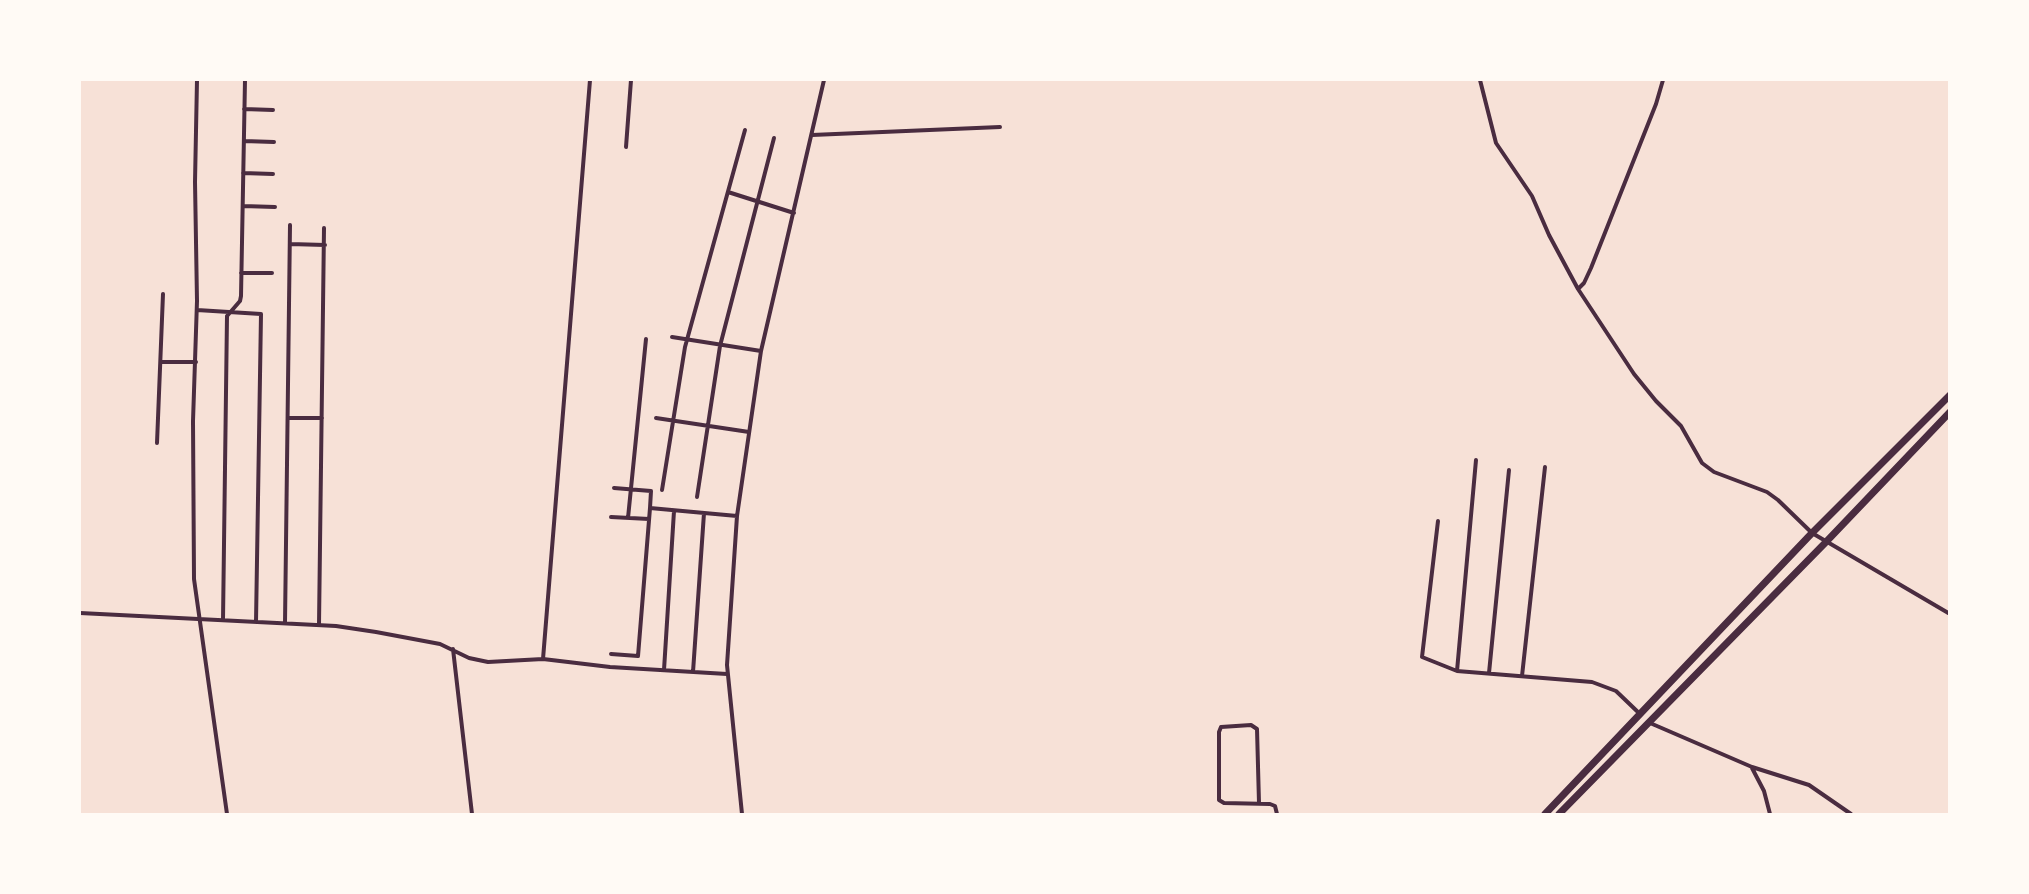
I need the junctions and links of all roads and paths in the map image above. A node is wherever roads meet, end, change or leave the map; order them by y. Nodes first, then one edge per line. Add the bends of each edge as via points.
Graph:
1 (197, 80) edge
2 (245, 80) edge
3 (590, 80) edge
4 (631, 80) edge
5 (824, 80) edge
6 (1480, 80) edge
7 (1662, 80) edge
8 (244, 109) junction
9 (273, 110) dead end
10 (1000, 127) dead end
11 (745, 130) dead end
12 (812, 135) junction
13 (774, 138) dead end
14 (244, 141) junction
15 (274, 141) dead end
16 (626, 147) dead end
17 (243, 173) junction
18 (273, 174) dead end
19 (728, 192) junction
20 (758, 201) junction
21 (243, 206) junction
22 (275, 207) dead end
23 (794, 213) junction
24 (290, 225) dead end
25 (324, 228) dead end
26 (290, 244) junction
27 (325, 245) junction
28 (241, 273) junction
29 (272, 273) dead end
30 (1578, 290) junction
31 (163, 294) dead end
32 (196, 310) junction
33 (229, 313) junction
34 (672, 337) dead end
35 (646, 339) dead end
36 (687, 339) junction
37 (720, 345) junction
38 (761, 351) junction
39 (160, 362) junction
40 (196, 362) junction
41 (1950, 395) edge
42 (1950, 412) edge
43 (288, 418) junction
44 (322, 418) junction
45 (656, 418) dead end
46 (673, 420) junction
47 (707, 426) junction
48 (749, 432) junction
49 (157, 444) dead end
50 (1476, 460) dead end
51 (1545, 467) dead end
52 (1509, 470) dead end
53 (614, 488) dead end
54 (631, 489) junction
55 (662, 489) dead end
56 (697, 496) dead end
57 (650, 508) junction
58 (675, 511) junction
59 (704, 513) junction
60 (737, 516) junction
61 (611, 517) dead end
62 (628, 518) junction
63 (649, 519) junction
64 (1438, 521) dead end
65 (1812, 533) junction
66 (1826, 542) junction
67 (80, 613) edge
68 (1950, 614) edge
69 (200, 619) junction
70 (223, 620) junction
71 (256, 622) junction
72 (285, 623) junction
73 (319, 625) junction
74 (453, 649) junction
75 (611, 654) dead end
76 (543, 659) junction
77 (664, 670) junction
78 (1457, 671) junction
79 (693, 672) junction
80 (728, 674) junction
81 (1489, 674) junction
82 (1522, 676) junction
83 (1640, 714) junction
84 (1649, 722) junction
85 (1752, 767) junction
86 (1259, 803) junction
87 (227, 814) edge
88 (472, 814) edge
89 (742, 814) edge
90 (1277, 814) edge
91 (1545, 814) edge
92 (1558, 814) edge
93 (1770, 814) edge
94 (1851, 814) edge

1 - 32 street
2 - 8 street
3 - 76 street
4 - 16 street
5 - 12 street
6 - 30 street via 1496,143 1532,196
7 - 30 street via 1591,268
8 - 9 street
8 - 14 street
10 - 12 street
11 - 19 street
12 - 23 street
13 - 20 street
14 - 15 street
14 - 17 street
17 - 18 street
17 - 21 street
19 - 20 street
19 - 36 street
20 - 23 street
20 - 37 street
21 - 22 street
21 - 28 street
23 - 38 street
24 - 26 street
25 - 27 street
26 - 27 street
26 - 43 street
27 - 44 street
28 - 29 street
28 - 33 street via 240,300
30 - 65 street via 1634,374 1681,426 1702,463 1714,472 1767,492
31 - 39 street
32 - 33 street
32 - 40 street
33 - 70 street
33 - 71 street via 261,314
34 - 36 street
35 - 54 street
36 - 37 street
36 - 46 street
37 - 38 street
37 - 47 street
38 - 48 street
39 - 40 street
39 - 49 street
40 - 69 street via 194,579
41 - 65 highway
42 - 66 highway
43 - 44 street
43 - 72 street
44 - 73 street
45 - 46 street
46 - 47 street
46 - 55 street
47 - 48 street
47 - 56 street
48 - 60 street
50 - 78 street
51 - 82 street
52 - 81 street
53 - 54 street
54 - 57 street via 651,491
54 - 62 street
57 - 58 street
57 - 63 street
58 - 59 street
58 - 77 street
59 - 60 street
59 - 79 street
60 - 80 street
61 - 62 street
62 - 63 street
63 - 75 street via 638,656
64 - 78 street via 1422,657
65 - 66 street
65 - 83 highway
66 - 68 street
66 - 84 highway
67 - 69 street
69 - 70 street
69 - 87 street
70 - 71 street
71 - 72 street
72 - 73 street
73 - 74 street via 376,632
74 - 76 street via 488,662
74 - 88 street
76 - 77 street
77 - 79 street
78 - 81 street
79 - 80 street
80 - 89 street
81 - 82 street
82 - 83 street via 1593,682 1624,697
83 - 91 highway
84 - 85 street
84 - 92 highway
85 - 93 street
85 - 94 street via 1809,785
86 - 86 street via 1257,729 1251,725 1221,727 1219,800
86 - 90 street via 1272,804

